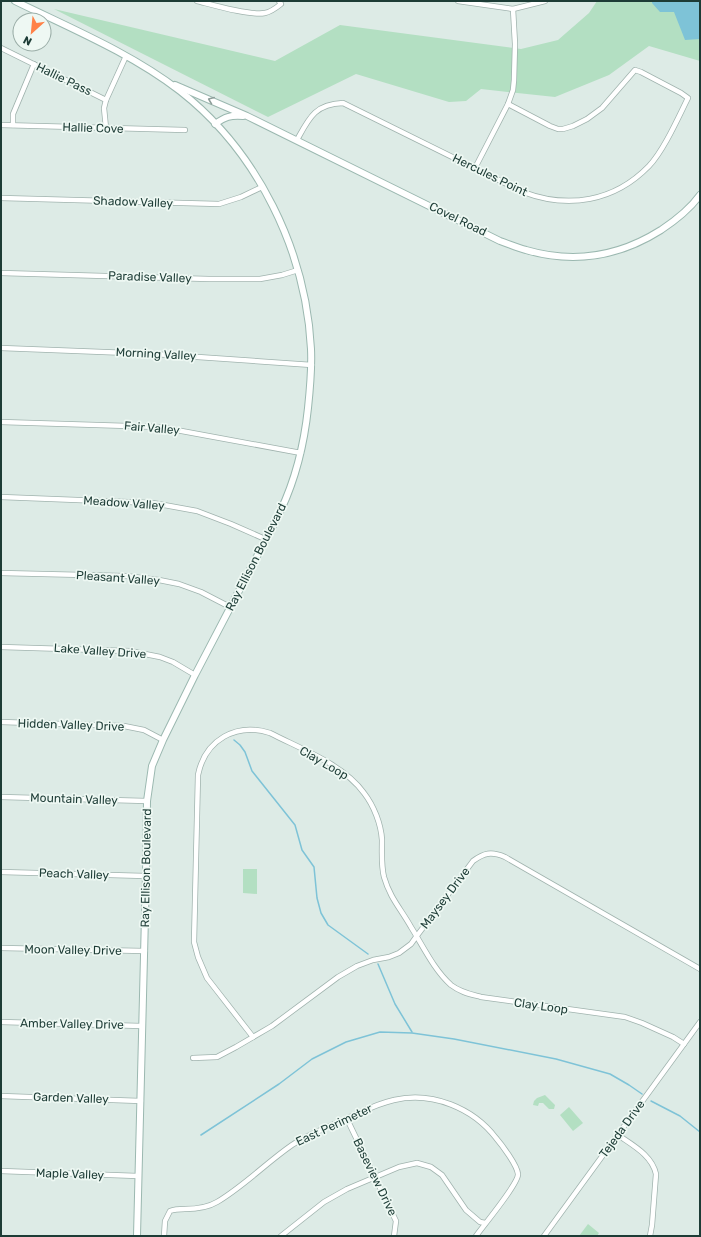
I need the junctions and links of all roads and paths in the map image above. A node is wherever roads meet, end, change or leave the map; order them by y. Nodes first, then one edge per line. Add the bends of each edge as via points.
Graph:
1 (15, 1) edge
2 (197, 1) edge
3 (458, 1) edge
4 (545, 1) edge
5 (280, 3) edge
6 (513, 9) junction
7 (1, 48) edge
8 (126, 56) junction
9 (34, 64) junction
10 (164, 80) junction
11 (106, 100) junction
12 (508, 104) junction
13 (247, 116) junction
14 (215, 124) junction
15 (1, 125) edge
16 (13, 125) junction
17 (106, 128) junction
18 (186, 130) dead end
19 (297, 140) junction
20 (476, 168) junction
21 (262, 187) junction
22 (700, 195) edge
23 (1, 198) edge
24 (298, 270) junction
25 (1, 272) edge
26 (1, 348) edge
27 (312, 365) junction
28 (1, 422) edge
29 (301, 453) junction
30 (1, 497) edge
31 (265, 539) junction
32 (1, 573) edge
33 (230, 607) junction
34 (1, 647) edge
35 (195, 674) junction
36 (1, 722) edge
37 (163, 740) junction
38 (1, 797) edge
39 (147, 801) junction
40 (1, 872) edge
41 (146, 876) junction
42 (416, 936) junction
43 (1, 948) edge
44 (145, 951) junction
45 (700, 968) edge
46 (1, 1022) edge
47 (700, 1022) edge
48 (142, 1026) junction
49 (253, 1037) junction
50 (684, 1044) junction
51 (193, 1058) dead end
52 (1, 1096) edge
53 (141, 1101) junction
54 (347, 1119) junction
55 (618, 1135) junction
56 (1, 1171) edge
57 (138, 1176) junction
58 (375, 1178) junction
59 (485, 1223) junction
60 (137, 1236) edge
61 (164, 1236) edge
62 (281, 1236) edge
63 (394, 1236) edge
64 (476, 1236) edge
65 (544, 1236) edge
66 (650, 1236) edge

1 - 8 street, Ray Ellison Boulevard
2 - 5 street via 251,13 271,11
3 - 6 street
4 - 6 street
6 - 12 street via 514,80
7 - 9 street, Hallie Pass
8 - 10 street, Ray Ellison Boulevard
8 - 11 street
9 - 11 street, Hallie Pass
9 - 16 street via 13,114
13 -> 10 street
10 - 14 street, Ray Ellison Boulevard via 190,99
11 - 17 street
12 - 20 street
12 - 20 street, Hercules Point via 550,126 563,129 587,119 602,108 635,70 682,92 688,98 664,144 649,166 628,184 609,193 573,202 546,199 522,192
13 - 14 street, Covel Road via 233,115
13 - 19 street, Covel Road
14 - 21 street, Ray Ellison Boulevard
15 - 16 street, Hallie Cove
16 - 17 street, Hallie Cove
17 - 18 street, Hallie Cove
19 - 20 street, Hercules Point via 314,113 331,103 343,103
19 - 22 street, Covel Road via 500,241 554,256 599,256 633,246 673,222
21 - 23 street, Shadow Valley via 233,201 215,204
21 - 24 street, Ray Ellison Boulevard via 288,239
24 - 25 street, Paradise Valley via 260,279
24 - 27 street, Ray Ellison Boulevard via 308,313
26 - 27 street, Morning Valley via 154,354
27 - 29 street, Ray Ellison Boulevard
28 - 29 street, Fair Valley via 160,427
29 - 31 street, Ray Ellison Boulevard via 284,503
30 - 31 street, Meadow Valley via 153,503 197,511
31 - 33 street, Ray Ellison Boulevard
32 - 33 street, Pleasant Valley via 126,576 159,580 189,587
33 - 35 street, Ray Ellison Boulevard
34 - 35 street, Lake Valley Drive via 130,651 160,657
35 - 37 street, Ray Ellison Boulevard
36 - 37 street, Hidden Valley Drive via 124,726 139,728
37 - 39 street, Ray Ellison Boulevard via 152,766
38 - 39 street, Mountain Valley
39 - 41 street, Ray Ellison Boulevard
40 - 41 street, Peach Valley
41 - 44 street, Ray Ellison Boulevard
42 - 45 street, Maysey Drive via 473,861 483,854 494,853
42 - 49 street, Maysey Drive via 399,953 357,966 338,977
42 - 49 street, Clay Loop via 391,895 382,867 382,839 378,818 358,785 335,766 270,733 242,730 226,735 206,753 198,775 194,942 207,978
42 - 50 street, Clay Loop via 436,968 451,985 462,992 625,1018 642,1023
43 - 44 street, Moon Valley Drive
44 - 48 street, Ray Ellison Boulevard
46 - 48 street, Amber Valley Drive
47 - 50 street, Tejeda Drive
48 - 53 street, Ray Ellison Boulevard
49 - 51 street, Maysey Drive via 217,1057
50 - 55 street, Tejeda Drive
52 - 53 street, Garden Valley
53 - 57 street, Ray Ellison Boulevard
54 - 58 street, Baseview Drive
54 - 59 street, East Perimeter via 395,1099 427,1098 463,1109 489,1129 518,1172 512,1186
54 - 61 street, East Perimeter via 299,1140 216,1203 198,1209 170,1211 165,1221
55 - 65 street, Tejeda Drive
55 - 66 street via 647,1157 654,1167 656,1174
56 - 57 street, Maple Valley
57 - 60 street, Ray Ellison Boulevard
58 - 59 street via 408,1164 425,1164 442,1174 466,1210
58 - 62 street via 346,1189 324,1202
58 - 63 street, Baseview Drive via 396,1221
59 - 64 street

